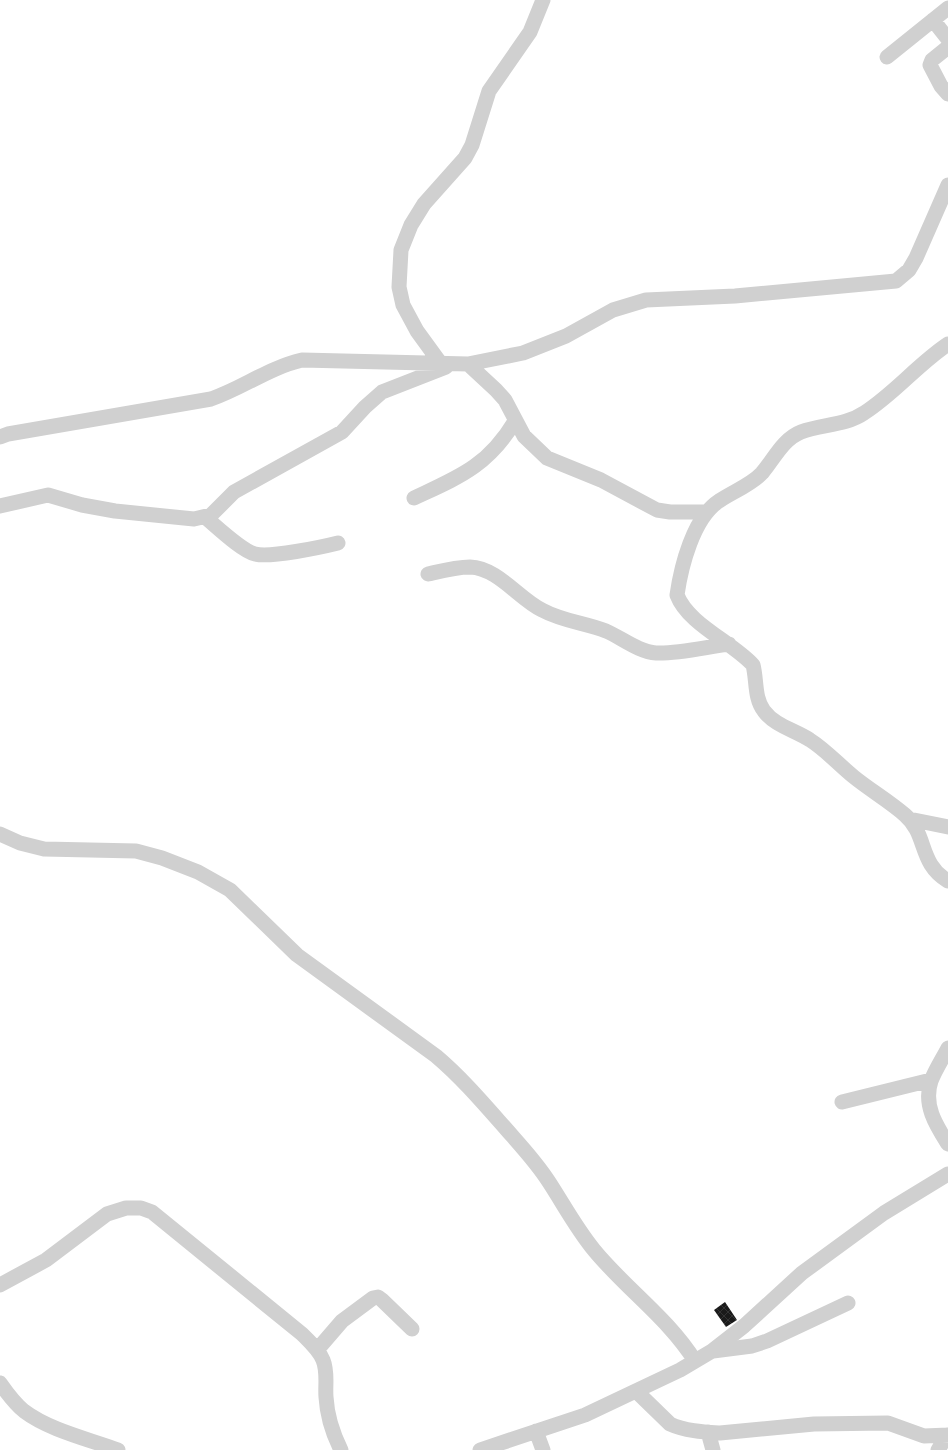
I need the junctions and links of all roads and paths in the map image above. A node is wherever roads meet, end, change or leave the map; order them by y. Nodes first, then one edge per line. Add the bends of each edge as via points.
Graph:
1 (543, 0) edge
2 (948, 8) edge
3 (933, 20) junction
4 (948, 39) edge
5 (948, 47) edge
6 (886, 57) dead end
7 (948, 94) edge
8 (948, 185) edge
9 (948, 344) edge
10 (447, 364) junction
11 (468, 364) junction
12 (515, 421) junction
13 (0, 437) edge
14 (414, 498) dead end
15 (0, 506) edge
16 (707, 512) junction
17 (205, 517) junction
18 (338, 543) dead end
19 (428, 574) dead end
20 (729, 644) junction
21 (909, 819) junction
22 (948, 827) edge
23 (0, 834) edge
24 (948, 881) edge
25 (948, 1048) edge
26 (931, 1080) junction
27 (842, 1102) dead end
28 (948, 1144) edge
29 (948, 1174) edge
30 (0, 1285) edge
31 (848, 1303) dead end
32 (412, 1330) dead end
33 (317, 1350) junction
34 (712, 1351) junction
35 (695, 1361) junction
36 (0, 1383) edge
37 (636, 1391) junction
38 (536, 1431) junction
39 (708, 1432) junction
40 (947, 1435) edge
41 (84, 1444) edge
42 (118, 1450) edge
43 (341, 1450) edge
44 (480, 1450) edge
45 (543, 1450) edge
46 (713, 1450) edge
47 (938, 1450) edge

1 - 10 street via 530,32 489,91 472,145 465,158 424,204 401,250 399,287 403,305 417,331
2 - 3 street
3 - 4 street
3 - 6 street
5 - 7 street via 932,60 930,65
8 - 11 street via 916,258 909,270 896,281 735,296 646,300 613,310 566,336 523,353
9 - 16 street via 881,402 863,414 845,422 790,437 761,474 717,502
10 - 11 street
10 - 13 street via 302,360 284,364 223,395
10 - 17 street via 382,392 365,406 342,432 234,492 215,512
11 - 12 street via 501,395
12 - 14 street via 504,439 484,461 457,478
12 - 16 street via 524,436 547,458 601,480 646,506 670,512
15 - 17 street via 48,495 115,511 194,519
16 - 20 street via 693,533 678,595 681,604 692,616
17 - 18 street via 255,554 312,549
19 - 20 street via 471,567 483,570 544,611 594,627 656,653
20 - 21 street via 753,664 758,700 769,717 811,740
21 - 22 street
21 - 24 street via 919,833 925,855 932,868
23 - 35 street via 44,850 136,851 198,872 230,890 297,955 456,1073 533,1160 594,1250 682,1341
25 - 26 street
26 - 27 street
26 - 28 street via 928,1096 932,1118
29 - 34 street via 884,1213 802,1273 744,1326
30 - 33 street via 46,1260 107,1214 126,1208 141,1208 152,1212 182,1235 302,1334
31 - 34 street via 767,1341 752,1346
32 - 33 street via 382,1300 373,1298 338,1326
33 - 43 street via 326,1371 326,1398 331,1423
34 - 35 street
35 - 37 street
36 - 41 street via 10,1399 24,1411
37 - 38 street via 585,1415
37 - 39 street via 670,1424
38 - 44 street
38 - 45 street
39 - 40 street via 814,1424 888,1423 924,1436
39 - 46 street
40 - 47 street
41 - 42 street

